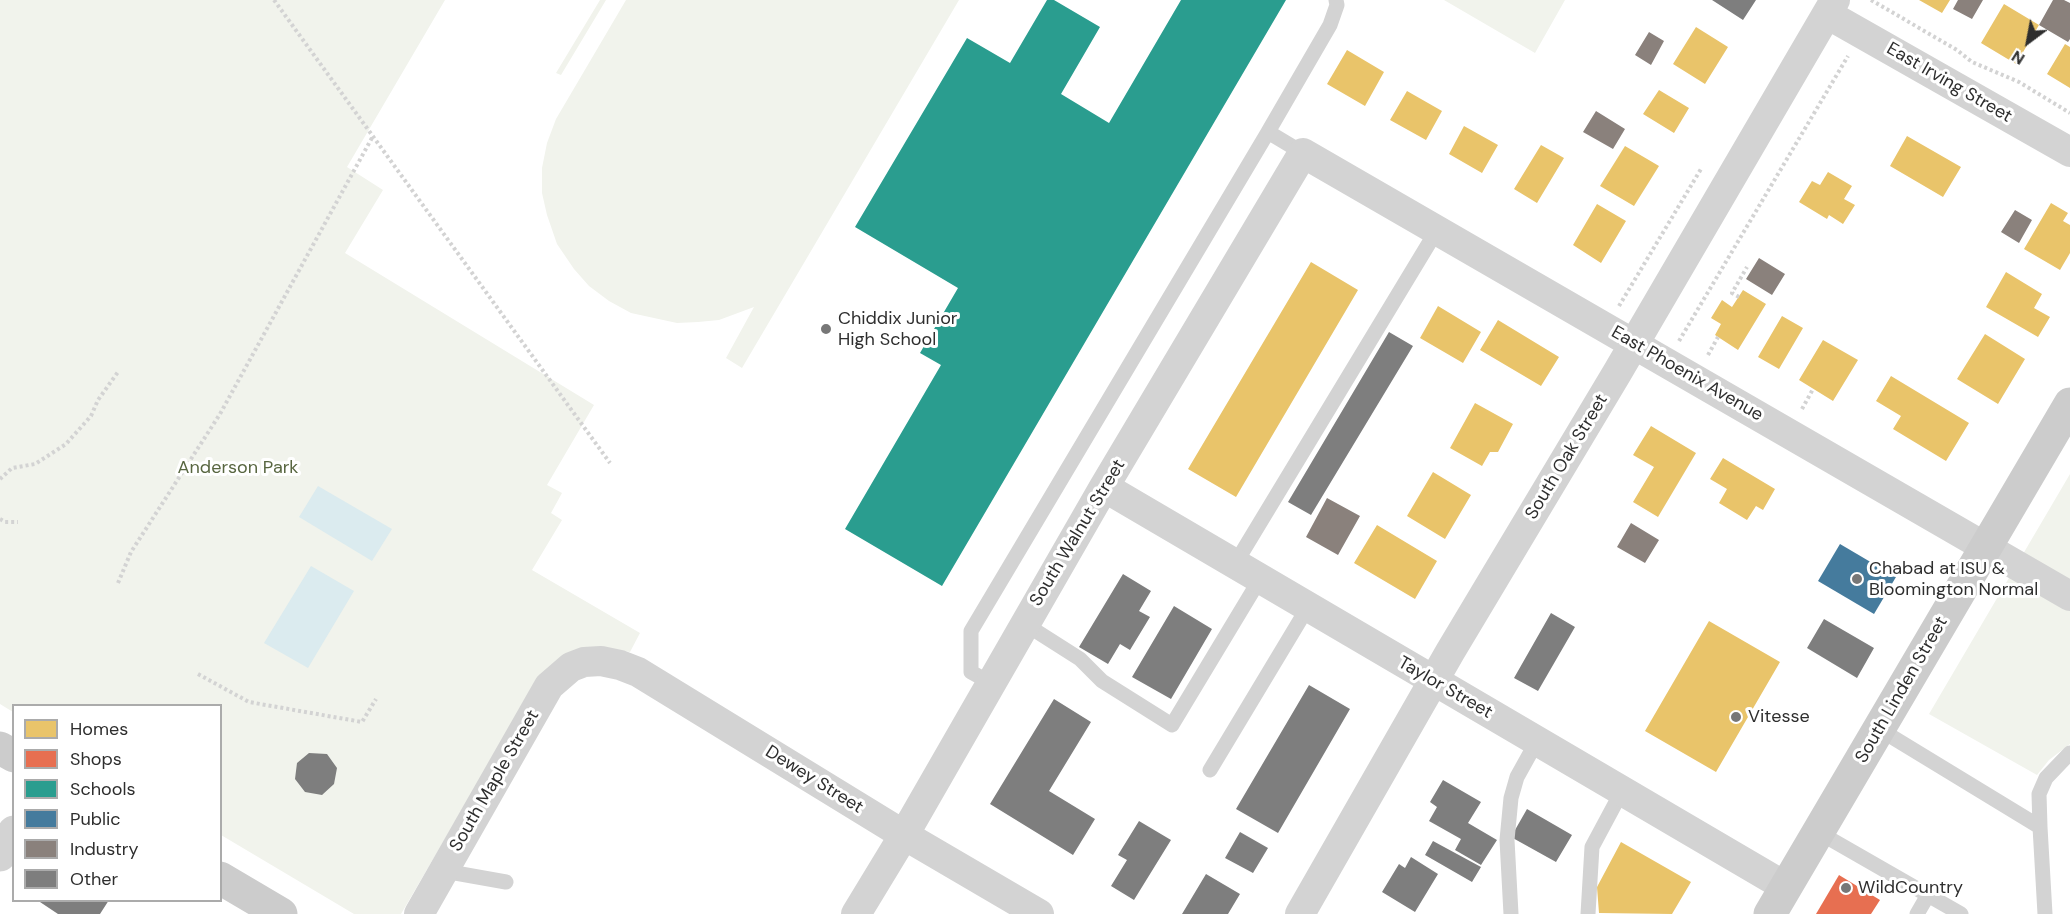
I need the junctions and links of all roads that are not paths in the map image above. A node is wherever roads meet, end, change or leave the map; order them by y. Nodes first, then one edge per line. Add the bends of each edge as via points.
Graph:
1 (1336, 0) edge
2 (1831, 7) edge
3 (1268, 132) junction
4 (2070, 152) edge
5 (1303, 153) junction
6 (1437, 230) junction
7 (1634, 344) junction
8 (2070, 404) edge
9 (1104, 488) junction
10 (1986, 547) junction
11 (1235, 564) junction
12 (1260, 579) junction
13 (2070, 596) edge
14 (1308, 607) junction
15 (1025, 624) junction
16 (584, 663) joint
17 (1433, 681) junction
18 (991, 683) junction
19 (1879, 729) junction
20 (1537, 741) junction
21 (2070, 753) edge
22 (1210, 770) dead end
23 (1622, 791) junction
24 (2040, 827) junction
25 (1818, 832) junction
26 (12, 835) edge
27 (904, 835) junction
28 (0, 855) edge
29 (444, 871) junction
30 (222, 879) edge
31 (507, 882) dead end
32 (1928, 895) junction
33 (1778, 900) edge
34 (281, 914) edge
35 (419, 914) edge
36 (856, 914) edge
37 (1039, 914) edge
38 (1300, 914) edge
39 (1511, 914) edge
40 (1588, 914) edge
41 (1917, 914) edge
42 (1961, 914) edge
43 (2045, 914) edge

1 - 3 lane via 1330,25
2 - 4 street, East Irving Street
2 - 7 street, South Oak Street
3 - 5 lane
3 - 18 lane via 971,631 971,672
5 - 6 street, East Phoenix Avenue
5 - 9 street, South Walnut Street
6 - 7 street, East Phoenix Avenue
6 - 11 lane
7 - 10 street, East Phoenix Avenue
7 - 17 street, South Oak Street
8 - 10 main road, South Linden Street
9 - 11 street, Taylor Street
9 - 15 street, South Walnut Street
10 - 13 street, East Phoenix Avenue
10 - 19 main road, South Linden Street
11 - 12 street, Taylor Street
12 - 14 street, Taylor Street
12 - 15 lane via 1172,725 1102,681 1080,659
14 - 17 street, Taylor Street
14 - 22 lane
15 - 18 street, South Walnut Street
16 - 27 street, Dewey Street via 601,661 638,672
16 - 29 street, South Maple Street via 564,672 549,686
17 - 20 street, Taylor Street
17 - 38 street, South Oak Street
18 - 27 street, South Walnut Street
19 - 24 lane
19 - 25 main road, South Linden Street
20 - 23 street, Taylor Street
20 - 39 lane via 1517,777 1511,798 1507,840
21 - 24 lane via 2046,778 2039,794
23 - 33 street, Taylor Street
23 - 40 lane via 1592,847
24 - 43 lane
25 - 32 lane
25 - 33 main road, South Linden Street
26 - 28 street
27 - 36 street, South Walnut Street
27 - 37 street, Dewey Street
29 - 31 lane
29 - 35 street, South Maple Street
30 - 34 main road
32 - 41 lane
32 - 42 lane

